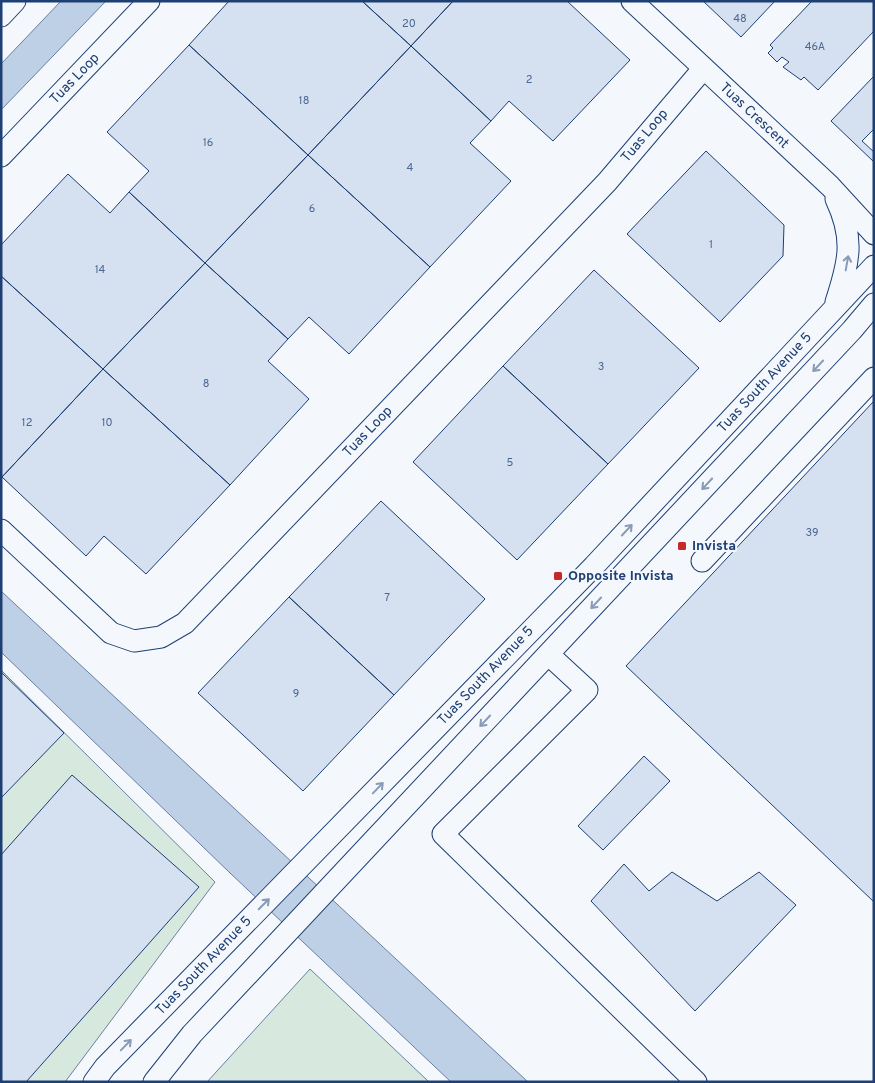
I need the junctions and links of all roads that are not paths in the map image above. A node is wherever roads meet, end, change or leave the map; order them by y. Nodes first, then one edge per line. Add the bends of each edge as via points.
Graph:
1 (15, 1) edge
2 (149, 1) edge
3 (632, 1) edge
4 (1, 16) edge
5 (704, 69) junction
6 (1, 156) edge
7 (830, 186) junction
8 (874, 234) edge
9 (874, 266) edge
10 (874, 304) edge
11 (834, 310) junction
12 (874, 319) edge
13 (852, 330) junction
14 (874, 378) edge
15 (1, 530) edge
16 (702, 562) dead end
17 (548, 654) junction
18 (94, 1082) edge
19 (154, 1082) edge
20 (696, 1082) edge

1 - 4 street
2 - 6 street, Tuas Loop
3 - 5 street, Tuas Crescent
5 - 7 street, Tuas Crescent
5 - 15 street, Tuas Loop via 607,182 185,623 161,637 134,641 112,633
7 - 8 street, Tuas Crescent
11 -> 7 street via 849,250 844,220
9 - 11 street, Tuas South Avenue 5
10 - 13 street, Tuas South Avenue 5
18 -> 11 street, Tuas South Avenue 5 via 594,566
12 - 13 street
13 -> 17 street, Tuas South Avenue 5
14 - 16 street
17 -> 19 street, Tuas South Avenue 5 via 192,1034
17 - 20 street via 587,690 442,834

